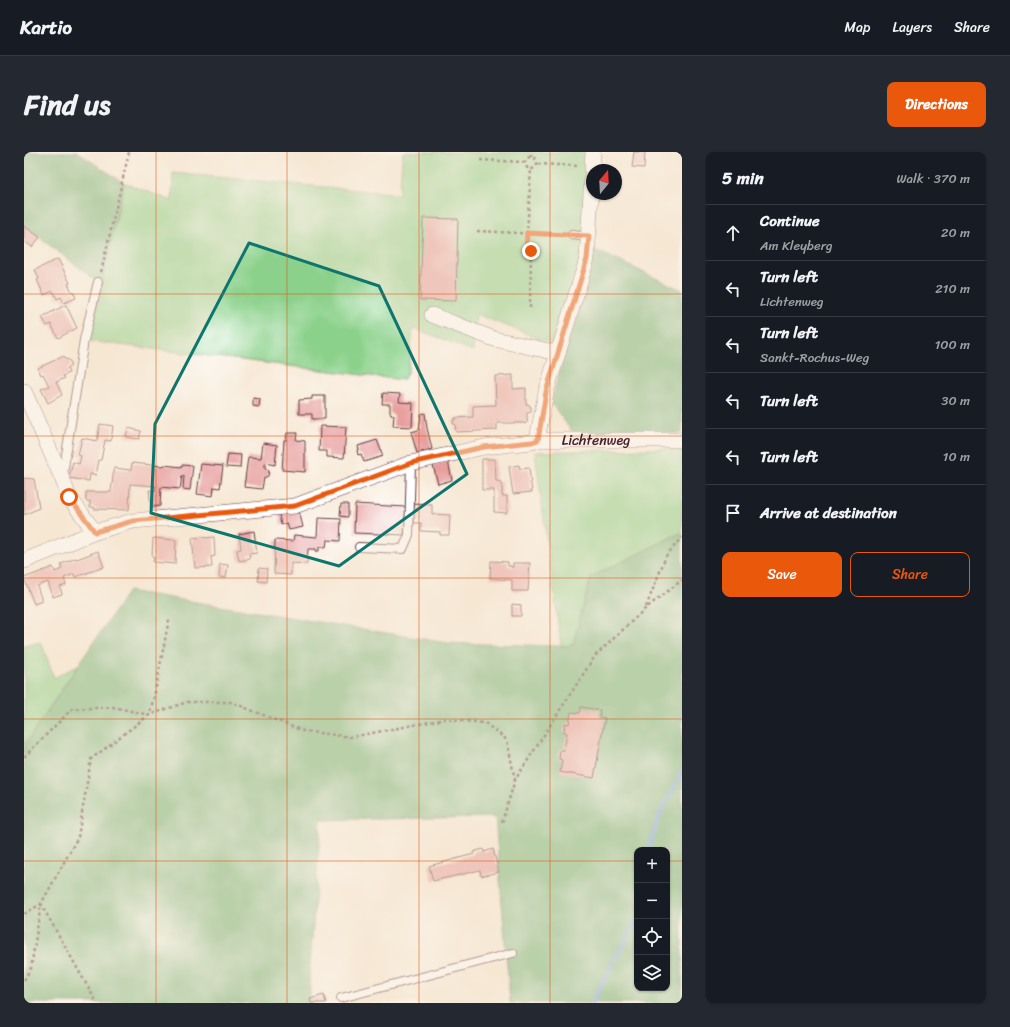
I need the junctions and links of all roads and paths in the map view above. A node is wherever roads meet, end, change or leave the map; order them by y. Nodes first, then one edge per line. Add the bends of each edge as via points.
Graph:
1 (128, 152) edge
2 (531, 152) edge
3 (593, 152) edge
4 (531, 157) junction
5 (480, 160) dead end
6 (524, 162) junction
7 (538, 164) junction
8 (591, 164) edge
9 (531, 169) junction
10 (586, 170) edge
11 (590, 200) edge
12 (477, 231) dead end
13 (527, 233) junction
14 (572, 236) joint
15 (589, 236) junction
16 (98, 282) joint
17 (530, 308) dead end
18 (432, 315) dead end
19 (558, 354) junction
20 (24, 391) edge
21 (538, 440) junction
22 (682, 440) edge
23 (411, 463) junction
24 (62, 478) junction
25 (95, 532) junction
26 (682, 536) edge
27 (358, 547) dead end
28 (24, 560) edge
29 (682, 580) edge
30 (646, 608) junction
31 (169, 619) dead end
32 (149, 715) junction
33 (24, 756) edge
34 (515, 780) junction
35 (502, 822) dead end
36 (41, 904) junction
37 (24, 914) edge
38 (513, 953) dead end
39 (24, 980) edge
40 (341, 998) dead end
41 (97, 1003) edge

1 - 16 path
2 - 4 path
3 - 8 street
4 - 6 path
4 - 7 path via 536,158
5 - 6 path
6 - 9 path via 525,166
7 - 9 path
7 - 10 path
9 - 13 path
11 - 15 street
12 - 13 path
13 - 14 path
13 - 17 path via 526,250 531,251
14 - 15 lane
15 - 19 street via 587,259
16 - 24 lane via 84,340
18 - 19 street via 494,339
19 - 21 street via 546,392
20 - 24 street
21 - 22 street, Lichtenweg
21 - 23 street, Lichtenweg via 484,447
23 - 25 street, Lichtenweg via 295,506 133,521
23 - 27 lane via 409,535 403,549
24 - 25 street via 69,497
25 - 28 street, Lichtenweg
26 - 30 path via 666,556
29 - 30 path
30 - 34 path via 595,656
31 - 32 path
32 - 33 path via 113,707 72,709
32 - 34 path via 187,702 231,702 303,731 351,736 445,719 485,723 507,740
32 - 36 path via 91,759 78,837
34 - 35 path
36 - 37 path
36 - 39 path via 31,968
36 - 41 path
38 - 40 lane

